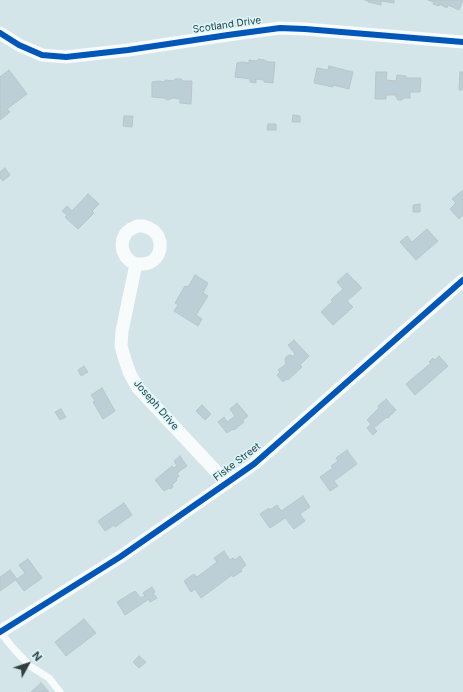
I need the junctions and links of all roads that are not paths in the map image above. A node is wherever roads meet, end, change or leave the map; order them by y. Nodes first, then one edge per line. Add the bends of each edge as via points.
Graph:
1 (0, 33) edge
2 (463, 42) edge
3 (136, 264) dead end
4 (463, 280) edge
5 (227, 483) junction
6 (0, 632) edge
7 (60, 692) edge

1 - 2 street, Scotland Drive via 42,55 66,57 280,28
3 - 5 street, Joseph Drive via 122,331 122,346 130,374 138,388
4 - 5 street, Fiske Street via 254,464
5 - 6 street, Fiske Street via 120,557
6 - 7 lane via 30,666 50,678

